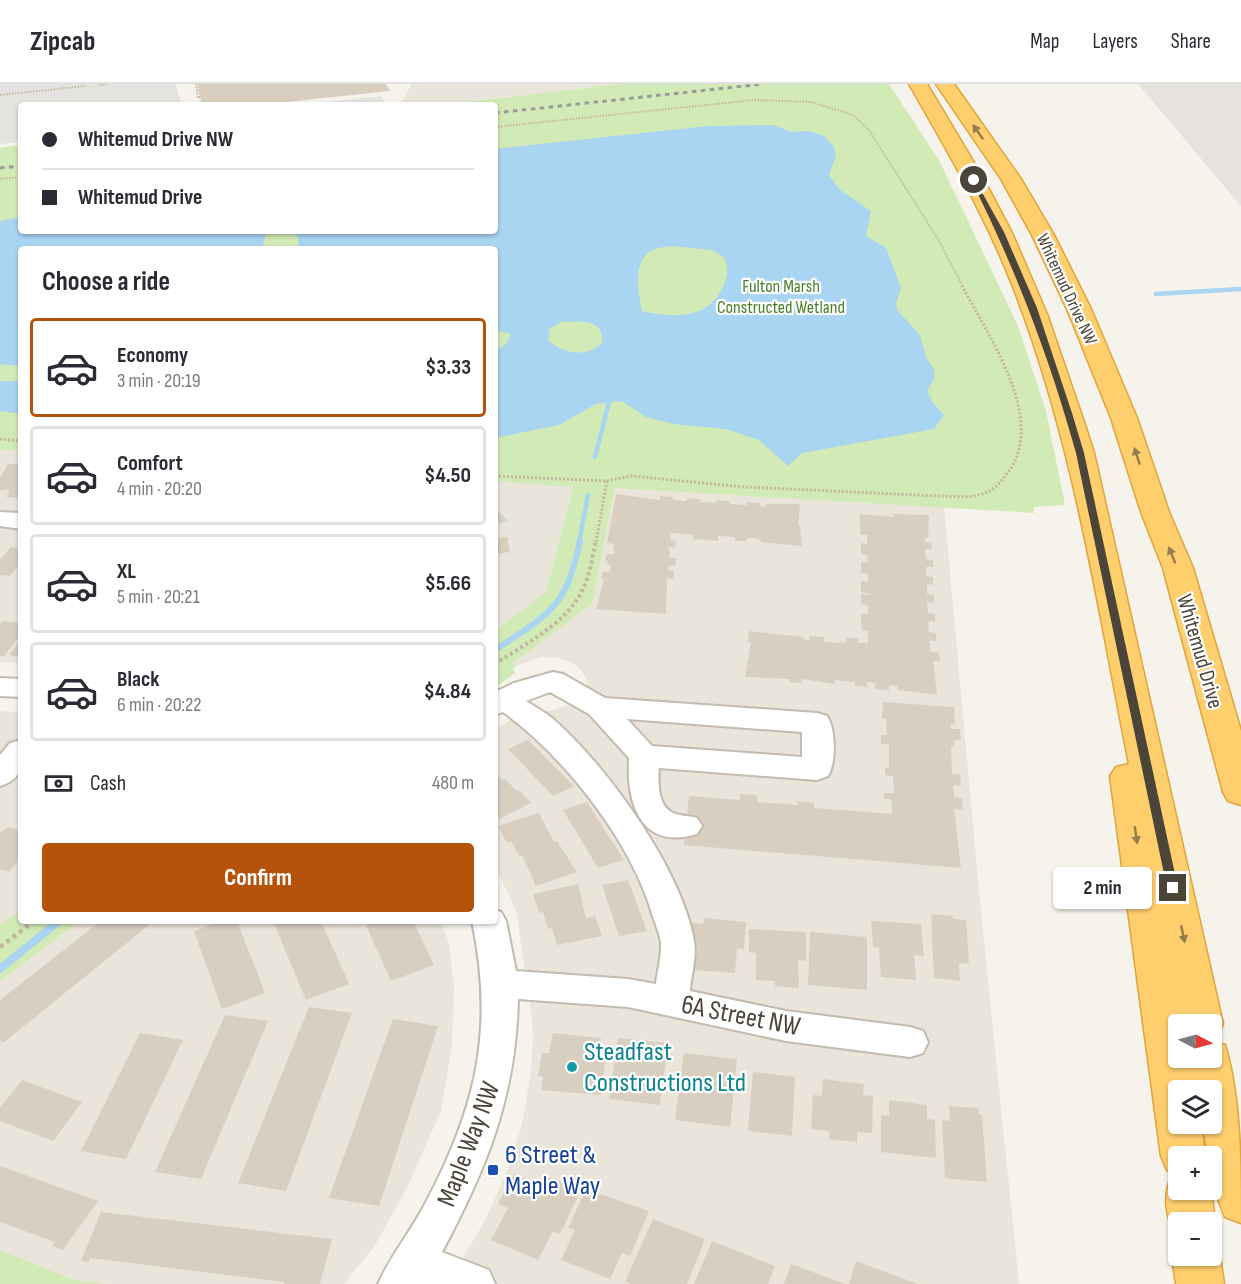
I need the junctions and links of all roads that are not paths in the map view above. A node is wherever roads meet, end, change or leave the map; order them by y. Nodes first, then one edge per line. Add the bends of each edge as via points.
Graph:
1 (897, 84) edge
2 (918, 84) edge
3 (945, 84) edge
4 (976, 94) dead end
5 (1000, 232) junction
6 (1043, 235) junction
7 (1155, 512) joint
8 (0, 519) edge
9 (18, 521) edge
10 (1099, 548) junction
11 (0, 687) edge
12 (18, 688) edge
13 (1214, 694) junction
14 (499, 702) edge
15 (599, 707) junction
16 (18, 754) edge
17 (644, 756) junction
18 (1241, 761) edge
19 (0, 775) edge
20 (1241, 792) edge
21 (686, 826) dead end
22 (490, 924) edge
23 (500, 984) junction
24 (671, 1001) junction
25 (1200, 1014) edge
26 (910, 1042) dead end
27 (1212, 1068) edge
28 (1173, 1080) edge
29 (1241, 1202) edge
30 (1197, 1266) edge
31 (407, 1273) edge
32 (474, 1284) edge
33 (1200, 1284) edge

1 - 5 highway
2 - 5 highway, Whitemud Drive NW
6 -> 3 highway, Whitemud Drive NW via 1011,179
4 - 6 highway via 1017,168
5 - 10 highway, Whitemud Drive NW via 1033,308 1077,443
7 -> 6 highway, Whitemud Drive NW via 1124,418
13 -> 7 highway, Whitemud Drive via 1178,568
8 - 9 street
10 -> 25 highway
10 -> 28 highway
11 - 12 street
13 - 18 highway
13 - 20 highway, Whitemud Drive
14 - 15 street via 552,681
14 - 24 street via 550,734 608,801 640,847 665,899 678,943
15 - 17 street
15 - 17 street via 817,723 817,769
16 - 19 street
17 - 21 street via 642,790 651,809 667,824
22 - 23 street, Maple Way NW
23 - 24 street, 6A Street NW via 606,991
23 - 31 street, Maple Way NW via 498,1063 484,1119 458,1184
24 - 26 street, 6A Street NW via 786,1026
27 - 29 highway
30 - 33 highway
31 - 32 street

